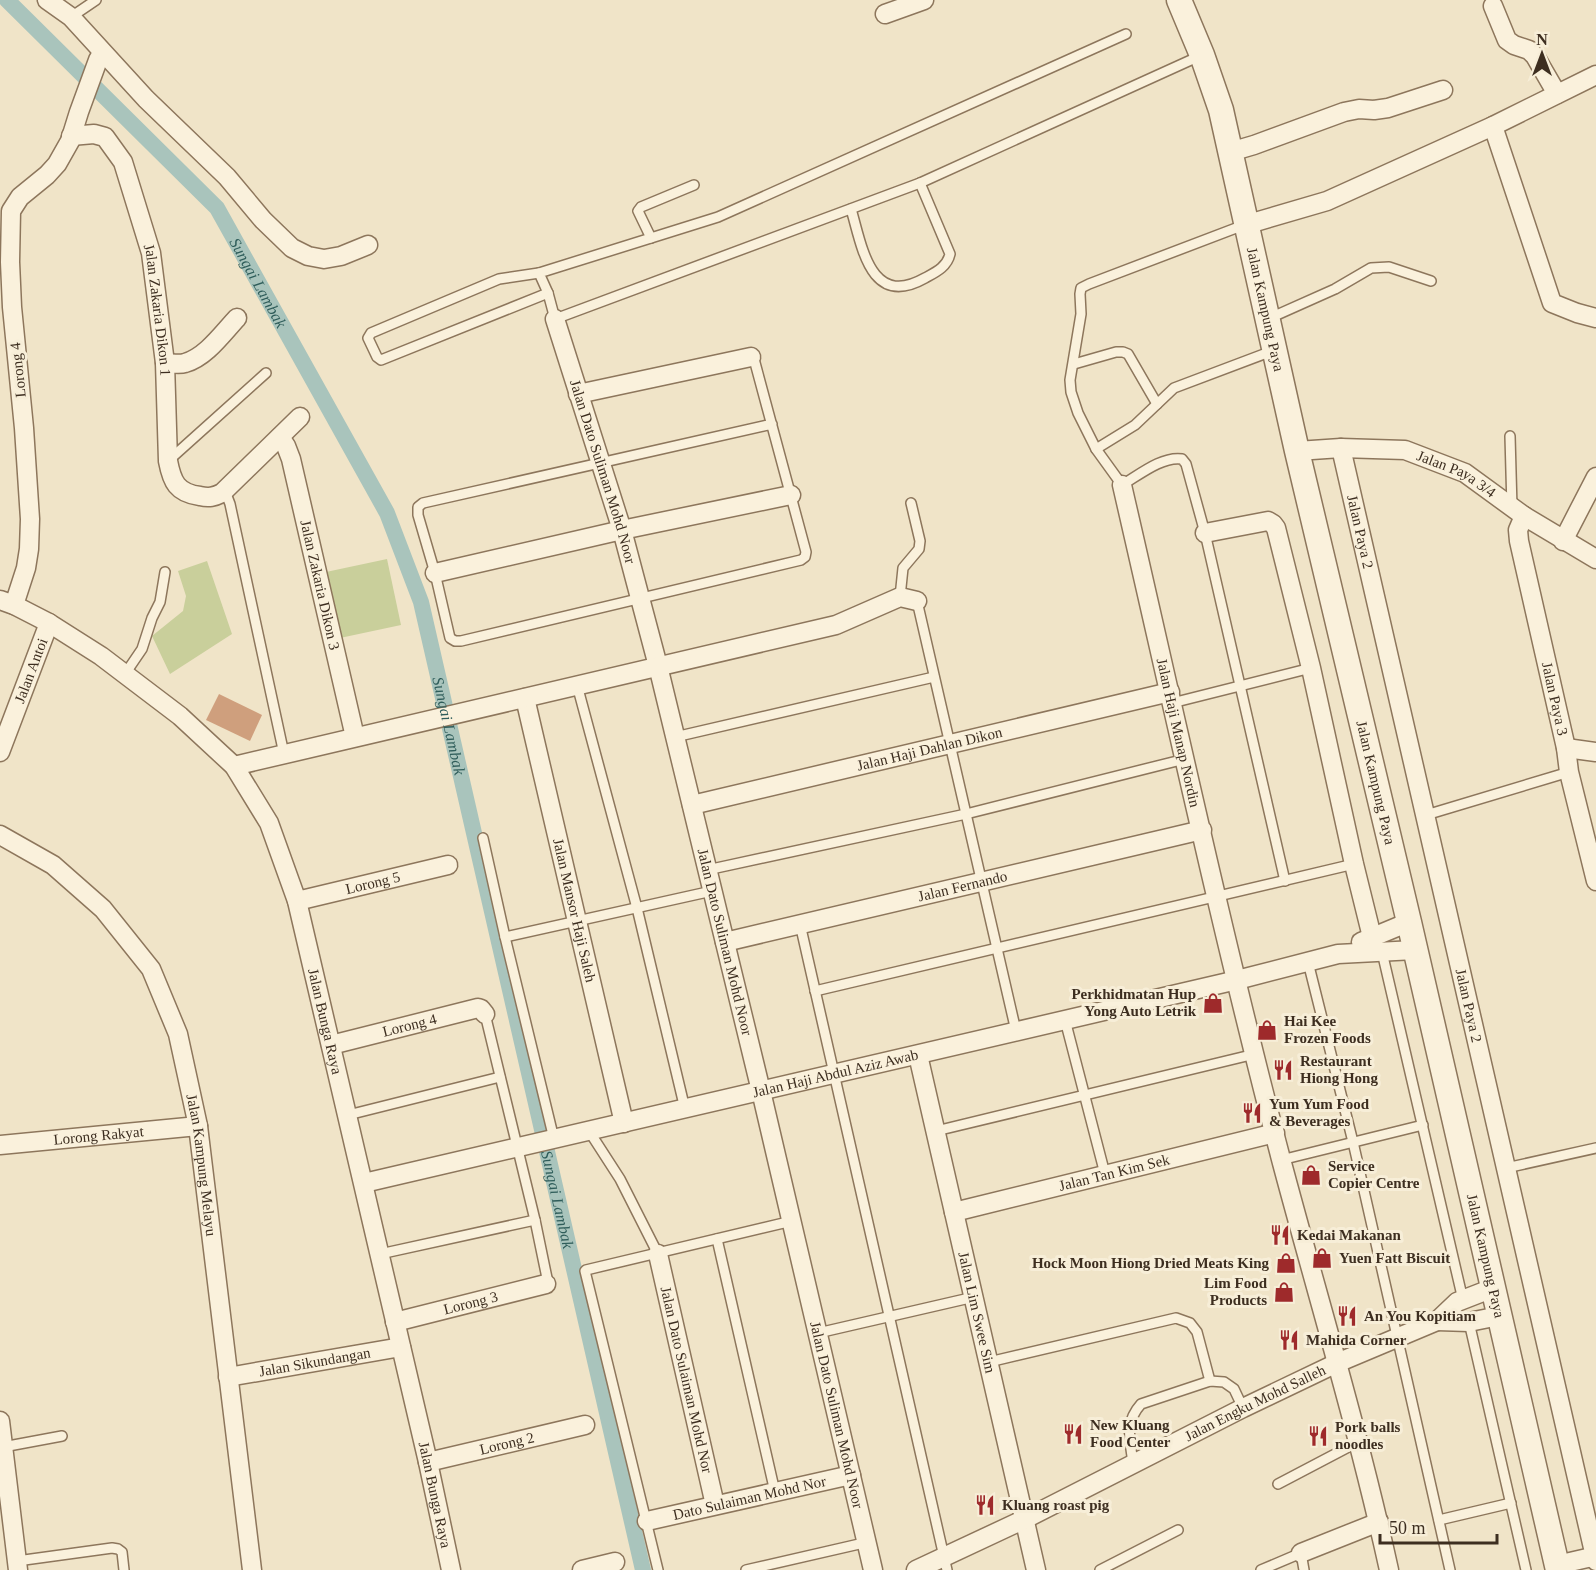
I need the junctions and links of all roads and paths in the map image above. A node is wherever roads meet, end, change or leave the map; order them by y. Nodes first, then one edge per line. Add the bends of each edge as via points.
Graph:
1 (47, 0) edge
2 (96, 0) edge
3 (924, 0) edge
4 (1179, 0) edge
5 (1493, 6) dead end
6 (885, 14) dead end
7 (71, 17) junction
8 (1126, 34) dead end
9 (1202, 55) junction
10 (100, 56) junction
11 (1596, 75) edge
12 (1443, 90) dead end
13 (1557, 94) junction
14 (1493, 126) junction
15 (71, 136) junction
16 (1230, 152) junction
17 (920, 183) junction
18 (694, 185) dead end
19 (851, 209) junction
20 (1245, 225) junction
21 (651, 238) junction
22 (368, 245) dead end
23 (5, 260) edge
24 (538, 273) junction
25 (1431, 281) dead end
26 (548, 293) junction
27 (237, 318) dead end
28 (1596, 318) edge
29 (1267, 319) junction
30 (555, 320) junction
31 (1274, 350) junction
32 (751, 357) joint
33 (165, 363) junction
34 (1074, 364) junction
35 (266, 373) dead end
36 (579, 394) junction
37 (1157, 404) junction
38 (300, 417) dead end
39 (772, 424) junction
40 (1510, 436) dead end
41 (280, 437) junction
42 (1341, 448) junction
43 (1096, 449) junction
44 (1297, 451) junction
45 (168, 461) junction
46 (601, 464) junction
47 (1596, 477) edge
48 (1122, 485) junction
49 (218, 494) junction
50 (791, 495) junction
51 (911, 503) dead end
52 (1518, 512) junction
53 (622, 530) junction
54 (1205, 533) junction
55 (1563, 541) junction
56 (1596, 559) edge
57 (165, 572) dead end
58 (435, 573) junction
59 (640, 598) junction
60 (909, 599) junction
61 (7, 603) edge
62 (49, 622) junction
63 (658, 666) junction
64 (1311, 668) junction
65 (125, 674) junction
66 (934, 677) junction
67 (578, 685) junction
68 (1240, 686) junction
69 (1171, 697) junction
70 (525, 698) junction
71 (355, 737) junction
72 (675, 737) junction
73 (950, 744) junction
74 (1566, 748) junction
75 (0, 752) edge
76 (1596, 752) edge
77 (285, 754) junction
78 (1185, 759) junction
79 (234, 766) junction
80 (1569, 772) junction
81 (692, 805) junction
82 (966, 814) junction
83 (1426, 815) junction
84 (1202, 830) junction
85 (0, 835) edge
86 (483, 838) dead end
87 (1354, 864) junction
88 (448, 865) dead end
89 (707, 870) junction
90 (1596, 880) edge
91 (1285, 881) junction
92 (982, 882) junction
93 (712, 891) junction
94 (1217, 897) junction
95 (297, 901) junction
96 (637, 908) junction
97 (577, 921) junction
98 (1408, 922) junction
99 (800, 924) junction
100 (505, 938) junction
101 (724, 942) junction
102 (1377, 945) junction
103 (997, 949) junction
104 (1415, 950) junction
105 (1308, 962) junction
106 (1236, 980) junction
107 (815, 991) junction
108 (485, 1014) joint
109 (1065, 1020) junction
110 (1016, 1031) junction
111 (332, 1045) junction
112 (918, 1054) junction
113 (1255, 1054) junction
114 (834, 1074) junction
115 (500, 1077) junction
116 (761, 1091) junction
117 (1085, 1095) junction
118 (685, 1109) junction
119 (348, 1115) junction
120 (624, 1123) junction
121 (1423, 1125) junction
122 (198, 1126) junction
123 (589, 1131) junction
124 (936, 1131) junction
125 (1275, 1133) junction
126 (539, 1142) junction
127 (1353, 1142) junction
128 (0, 1145) edge
129 (1596, 1148) edge
130 (1281, 1160) junction
131 (1506, 1168) junction
132 (1105, 1174) junction
133 (364, 1184) junction
134 (954, 1212) junction
135 (535, 1220) junction
136 (792, 1221) junction
137 (717, 1239) junction
138 (380, 1254) junction
139 (658, 1254) junction
140 (546, 1284) joint
141 (1493, 1288) junction
142 (974, 1297) junction
143 (1463, 1300) junction
144 (888, 1316) junction
145 (1499, 1316) junction
146 (1437, 1321) junction
147 (395, 1322) junction
148 (1469, 1322) junction
149 (818, 1333) junction
150 (1397, 1338) junction
151 (401, 1347) junction
152 (989, 1362) junction
153 (1337, 1363) junction
154 (228, 1377) junction
155 (1210, 1380) junction
156 (1243, 1408) junction
157 (0, 1421) edge
158 (585, 1425) dead end
159 (62, 1436) dead end
160 (1358, 1442) junction
161 (3, 1447) junction
162 (429, 1462) junction
163 (1133, 1463) junction
164 (851, 1475) junction
165 (1278, 1484) dead end
166 (775, 1492) junction
167 (1510, 1503) junction
168 (716, 1505) junction
169 (1025, 1519) junction
170 (1439, 1520) junction
171 (647, 1521) junction
172 (1379, 1522) junction
173 (1178, 1530) dead end
174 (868, 1542) junction
175 (1596, 1558) edge
176 (1302, 1561) edge
177 (615, 1562) dead end
178 (945, 1564) edge
179 (17, 1566) edge
180 (1557, 1568) edge
181 (124, 1570) edge
182 (252, 1570) edge
183 (452, 1570) edge
184 (582, 1570) edge
185 (658, 1570) edge
186 (746, 1570) edge
187 (873, 1570) edge
188 (916, 1570) edge
189 (1036, 1570) edge
190 (1100, 1570) edge
191 (1261, 1570) edge
192 (1389, 1570) edge
193 (1450, 1570) edge
194 (1526, 1570) edge

1 - 7 street
2 - 7 lane
3 - 6 street
4 - 9 street, Jalan Kampung Paya
5 - 13 street via 1507,40 1535,56
7 - 10 street
8 - 21 lane via 718,217
9 - 16 street, Jalan Kampung Paya via 1221,110
9 - 17 lane
10 - 15 street, Lorong 4
10 - 22 street via 231,182 292,248 324,259
11 - 13 street
12 - 16 street via 1388,108 1344,112
13 - 14 street
14 - 20 street via 1327,201
14 - 28 street via 1552,303
15 - 23 street, Lorong 4 via 57,164 20,197 11,212
15 - 33 street, Jalan Zakaria Dikon 1 via 105,137 123,162 151,253
16 - 20 street, Jalan Kampung Paya
17 - 19 lane
17 - 19 lane via 950,254 939,270 918,282 899,287 878,279 868,263
18 - 21 lane via 641,207 638,212
19 - 30 lane
20 - 29 street, Jalan Kampung Paya
20 - 34 lane via 1081,288
21 - 24 lane
23 - 61 street, Lorong 4 via 30,519 26,568
24 - 26 lane
24 - 26 lane via 499,279 371,333 368,338 381,360
25 - 29 lane via 1389,267 1371,268 1335,289
26 - 30 lane
27 - 33 street via 197,358 183,364
29 - 31 street, Jalan Kampung Paya
30 - 36 street, Jalan Dato Suliman Mohd Noor
31 - 37 lane via 1174,388
31 - 44 street, Jalan Kampung Paya
32 - 36 street
32 - 39 lane
33 - 45 street, Jalan Zakaria Dikon 1
34 - 37 lane via 1116,352 1128,354
34 - 43 lane via 1071,392
35 - 45 lane
36 - 46 street, Jalan Dato Suliman Mohd Noor
37 - 43 lane via 1135,425
38 - 41 street
39 - 46 lane
39 - 50 lane
40 - 52 lane
41 - 49 street
41 - 71 street, Jalan Zakaria Dikon 3 via 291,459
42 - 44 street, Jalan Paya 3/4
42 - 52 street, Jalan Paya 3/4 via 1405,450 1465,473
42 - 83 street, Jalan Paya 2
43 - 48 lane
44 - 98 street, Jalan Kampung Paya
45 - 49 street, Jalan Zakaria Dikon 1 via 171,476 189,495
46 - 53 street, Jalan Dato Suliman Mohd Noor
46 - 58 lane via 423,503 418,507 418,515
47 - 55 street
48 - 54 lane via 1164,461 1182,459
48 - 69 street, Jalan Haji Manap Nordin
49 - 77 lane via 230,504
50 - 53 street
50 - 59 lane via 806,552 801,560
51 - 60 lane via 920,549 903,568
52 - 55 street, Jalan Paya 3/4
52 - 74 street, Jalan Paya 3 via 1519,541
53 - 58 street
53 - 59 street, Jalan Dato Suliman Mohd Noor
54 - 64 street via 1268,521 1273,524
54 - 68 lane
55 - 56 street, Jalan Paya 3/4
57 - 65 lane via 160,602 141,649
58 - 59 lane via 450,638 455,641
59 - 63 street, Jalan Dato Suliman Mohd Noor
60 - 63 street via 836,625
60 - 66 lane
61 - 62 street, Jalan Bunga Raya
62 - 65 street, Jalan Bunga Raya
62 - 75 street, Jalan Antoi
63 - 67 street
63 - 72 street, Jalan Dato Suliman Mohd Noor
64 - 68 lane
64 - 87 street
65 - 79 street, Jalan Bunga Raya via 180,716
66 - 72 lane
66 - 73 lane
67 - 70 street
67 - 96 lane
68 - 69 lane
68 - 91 lane
69 - 73 street, Jalan Haji Dahlan Dikon
69 - 78 street, Jalan Haji Manap Nordin
70 - 71 street
70 - 97 street, Jalan Mansor Haji Saleh
71 - 77 street
72 - 81 street, Jalan Dato Suliman Mohd Noor
73 - 81 street, Jalan Haji Dahlan Dikon
73 - 82 lane
74 - 76 street
74 - 80 street, Jalan Paya 3
77 - 79 street
78 - 82 lane
78 - 84 street, Jalan Haji Manap Nordin
79 - 95 street, Jalan Bunga Raya via 269,824
80 - 83 lane
80 - 90 street, Jalan Paya 3
81 - 89 street, Jalan Dato Suliman Mohd Noor
82 - 89 lane
82 - 92 lane
83 - 131 street, Jalan Paya 2
84 - 92 street, Jalan Fernando
84 - 94 street, Jalan Haji Manap Nordin
85 - 122 street, Jalan Kampung Melayu via 53,865 103,909 151,969 178,1034
86 - 100 lane
87 - 91 lane
87 - 102 street
88 - 95 street, Lorong 5
89 - 93 street, Jalan Dato Suliman Mohd Noor
91 - 94 lane
92 - 99 street, Jalan Fernando
92 - 103 lane
93 - 96 lane
93 - 101 street, Jalan Dato Suliman Mohd Noor
94 - 103 lane
94 - 106 street, Jalan Haji Manap Nordin
95 - 111 street, Jalan Bunga Raya
96 - 97 lane
96 - 118 lane
97 - 100 lane
97 - 120 street, Jalan Mansor Haji Saleh
98 - 102 street, Jalan Haji Abdul Aziz Awab
98 - 104 street, Jalan Kampung Paya
99 - 101 street, Jalan Fernando
99 - 107 lane
100 - 126 lane
101 - 116 street, Jalan Dato Suliman Mohd Noor
102 - 104 street
102 - 105 street, Jalan Haji Abdul Aziz Awab
102 - 121 lane
103 - 107 lane
103 - 110 lane
104 - 141 street, Jalan Kampung Paya
105 - 106 street, Jalan Haji Abdul Aziz Awab
105 - 127 lane
106 - 109 street, Jalan Haji Abdul Aziz Awab
106 - 113 street, Jalan Haji Manap Nordin
107 - 114 lane
108 - 111 street, Lorong 4 via 478,1008
108 - 115 lane
109 - 110 street, Jalan Haji Abdul Aziz Awab
109 - 117 lane
110 - 112 street, Jalan Haji Abdul Aziz Awab
111 - 119 street, Jalan Bunga Raya
112 - 114 street, Jalan Haji Abdul Aziz Awab
112 - 124 street, Jalan Lim Swee Sim
113 - 117 lane
113 - 125 street, Jalan Haji Manap Nordin
114 - 116 street, Jalan Haji Abdul Aziz Awab
114 - 144 lane
115 - 119 lane
115 - 126 lane
116 - 118 street, Jalan Haji Abdul Aziz Awab
116 - 136 street, Jalan Dato Suliman Mohd Noor
117 - 124 lane
117 - 132 lane
118 - 120 street, Jalan Haji Abdul Aziz Awab
119 - 133 street, Jalan Bunga Raya
120 - 123 street, Jalan Haji Abdul Aziz Awab
121 - 127 lane
121 - 143 lane
122 - 128 street, Lorong Rakyat
122 - 154 street, Jalan Kampung Melayu
123 - 126 street, Jalan Haji Abdul Aziz Awab
123 - 139 lane via 620,1179
124 - 134 street, Jalan Lim Swee Sim
125 - 130 street, Jalan Haji Manap Nordin
125 - 132 street, Jalan Tan Kim Sek
126 - 133 street, Jalan Haji Abdul Aziz Awab
126 - 135 lane
127 - 130 lane
127 - 150 lane
129 - 131 lane
130 - 153 street, Jalan Haji Manap Nordin
131 - 175 street, Jalan Paya 2
132 - 134 street, Jalan Tan Kim Sek
133 - 138 street, Jalan Bunga Raya
134 - 142 street, Jalan Lim Swee Sim
135 - 138 lane
135 - 140 lane
136 - 137 lane
136 - 149 street, Jalan Dato Suliman Mohd Noor
137 - 139 lane
137 - 166 lane
138 - 147 street, Jalan Bunga Raya
139 - 168 street, Jalan Dato Sulaiman Mohd Nor
139 - 171 lane via 585,1271
140 - 147 street, Lorong 3
141 - 143 street, Jalan Engku Mohd Salleh
141 - 145 street, Jalan Kampung Paya
142 - 144 lane
142 - 152 street, Jalan Lim Swee Sim
143 - 146 street, Jalan Engku Mohd Salleh
144 - 149 lane
144 - 178 lane
145 - 148 street, Jalan Engku Mohd Salleh
145 - 180 street, Jalan Kampung Paya
146 - 148 street, Jalan Engku Mohd Salleh
146 - 150 street, Jalan Engku Mohd Salleh
147 - 151 street, Jalan Bunga Raya
148 - 167 lane
149 - 164 street, Jalan Dato Suliman Mohd Noor
150 - 153 street, Jalan Engku Mohd Salleh
150 - 170 lane
151 - 154 street, Jalan Sikundangan
151 - 162 street, Jalan Bunga Raya
152 - 155 lane via 1176,1318 1190,1323 1197,1332
152 - 169 street, Jalan Lim Swee Sim
153 - 156 street, Jalan Engku Mohd Salleh
153 - 160 street, Jalan Haji Manap Nordin
154 - 182 street, Jalan Kampung Melayu
155 - 156 lane via 1224,1382 1234,1389
155 - 163 lane via 1141,1404 1130,1423
156 - 163 street, Jalan Engku Mohd Salleh
157 - 161 street
158 - 162 street, Lorong 2
159 - 161 lane
160 - 165 lane
160 - 172 street, Jalan Haji Manap Nordin
161 - 179 street
162 - 183 street, Jalan Bunga Raya
163 - 169 street, Jalan Engku Mohd Salleh
164 - 166 street, Dato Sulaiman Mohd Nor
164 - 174 street, Jalan Dato Suliman Mohd Noor
166 - 168 street, Dato Sulaiman Mohd Nor
167 - 170 lane
167 - 194 lane
168 - 171 street, Dato Sulaiman Mohd Nor
169 - 178 street, Jalan Engku Mohd Salleh
169 - 189 street, Jalan Lim Swee Sim
170 - 193 lane
171 - 185 lane
172 - 176 street
172 - 192 street, Jalan Haji Manap Nordin
173 - 190 lane
174 - 186 lane
174 - 187 street, Jalan Dato Suliman Mohd Noor
175 - 180 street
176 - 191 lane
177 - 184 street
178 - 188 street, Jalan Engku Mohd Salleh
179 - 181 lane via 112,1548 122,1552

